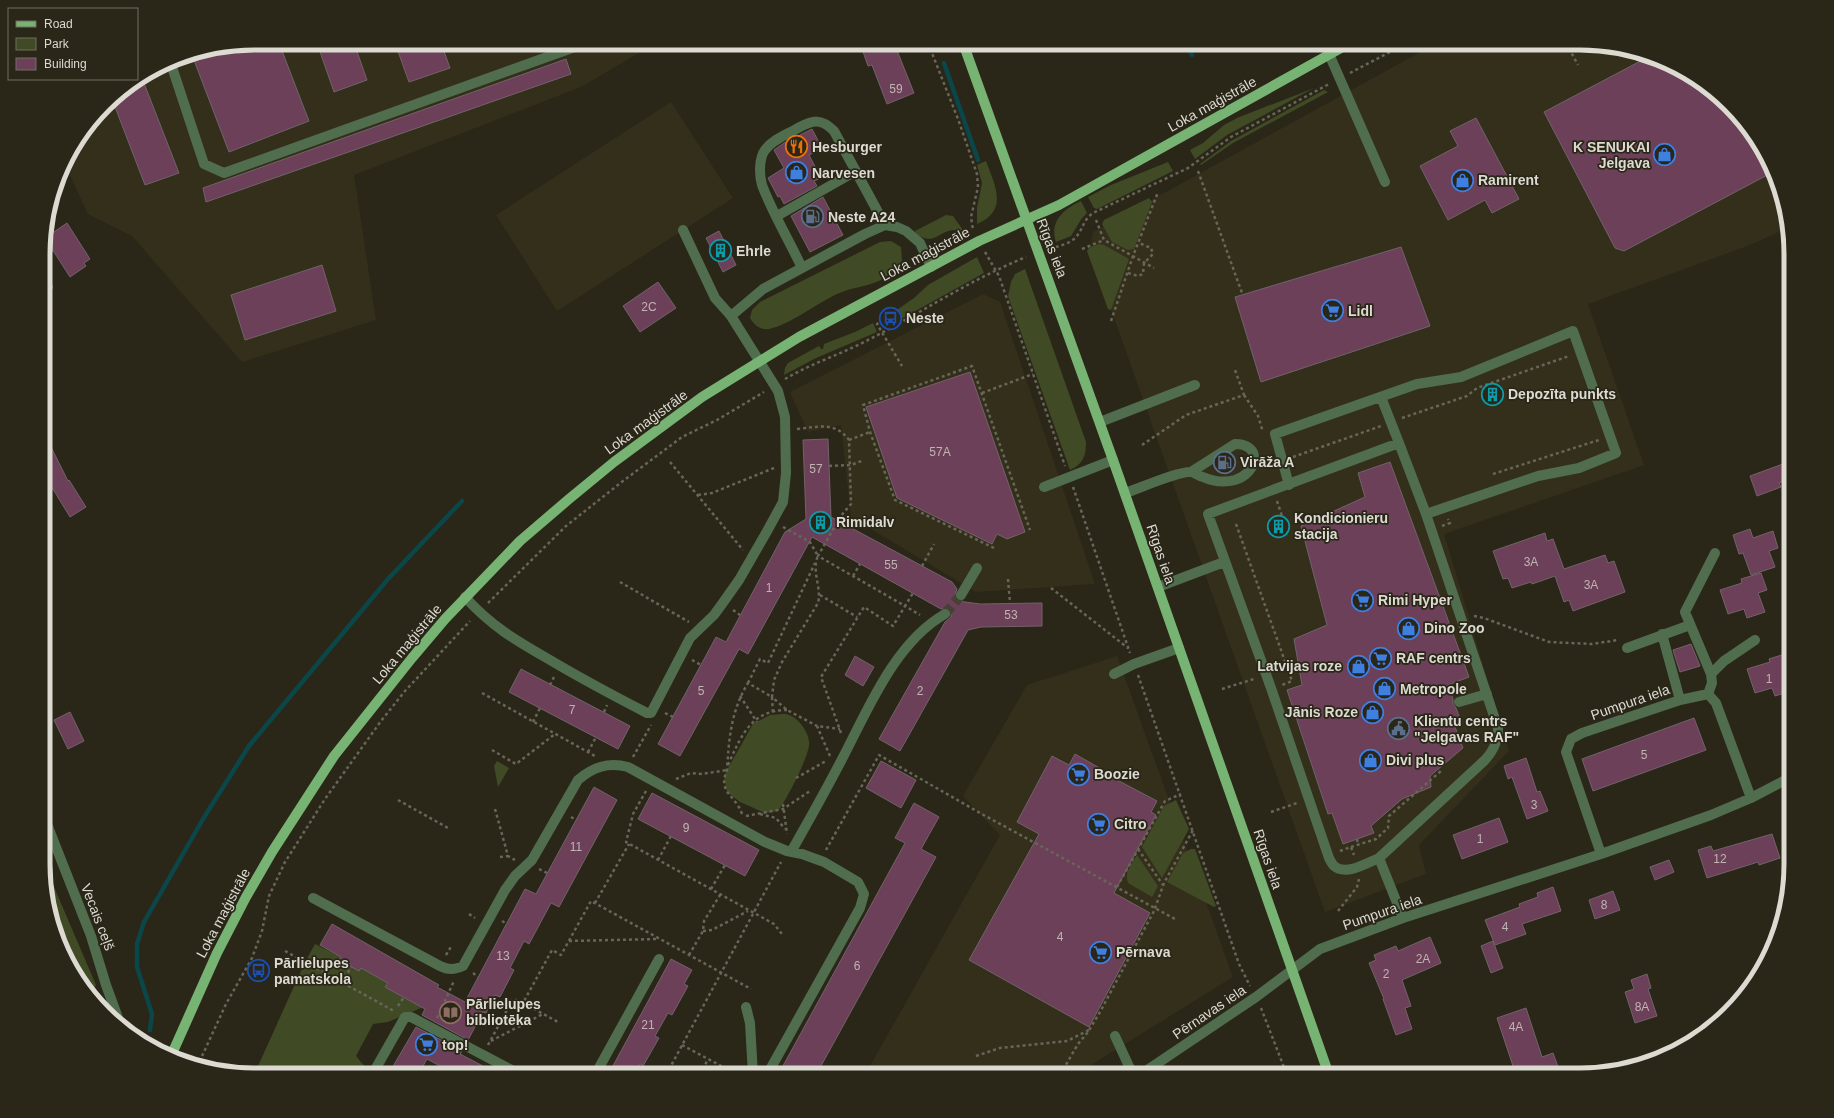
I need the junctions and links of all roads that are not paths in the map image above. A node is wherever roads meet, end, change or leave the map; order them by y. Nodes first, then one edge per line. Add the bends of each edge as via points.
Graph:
1 (567, 50) edge
2 (965, 50) edge
3 (1337, 50) edge
4 (1329, 54) junction
5 (172, 67) edge
6 (856, 171) junction
7 (1385, 182) dead end
8 (777, 216) junction
9 (1026, 220) junction
10 (885, 225) junction
11 (683, 230) dead end
12 (931, 267) junction
13 (802, 268) junction
14 (731, 316) junction
15 (761, 361) junction
16 (1195, 385) dead end
17 (1381, 397) junction
18 (1100, 422) junction
19 (1399, 443) junction
20 (1114, 460) junction
21 (1191, 472) junction
22 (1289, 484) junction
23 (1044, 487) dead end
24 (1125, 493) junction
25 (1426, 514) junction
26 (1715, 553) dead end
27 (1224, 562) junction
28 (977, 568) dead end
29 (1158, 587) junction
30 (960, 595) tunnel mouth
31 (465, 597) junction
32 (944, 614) tunnel mouth
33 (1690, 625) junction
34 (1662, 634) junction
35 (1756, 640) dead end
36 (1626, 643) road end
37 (1179, 648) junction
38 (1114, 674) dead end
39 (1711, 674) junction
40 (1486, 694) junction
41 (1708, 694) junction
42 (1680, 700) junction
43 (1459, 702) dead end
44 (1784, 781) edge
45 (1751, 798) junction
46 (50, 832) edge
47 (789, 852) junction
48 (1601, 854) junction
49 (1379, 858) junction
50 (313, 898) dead end
51 (1403, 918) junction
52 (659, 959) dead end
53 (1292, 970) junction
54 (746, 1008) dead end
55 (117, 1015) edge
56 (1115, 1036) dead end
57 (173, 1051) edge
58 (376, 1068) edge
59 (508, 1068) edge
60 (599, 1068) edge
61 (753, 1068) edge
62 (771, 1068) edge
63 (1130, 1068) edge
64 (1150, 1068) edge
65 (1327, 1068) edge

1 - 5 street via 224,173 204,164
2 - 9 main road, Rīgas iela
3 - 4 main road, Loka maģistrāle
4 - 7 street
4 - 9 main road, Loka maģistrāle via 1094,186
6 - 8 street
6 - 8 street via 834,131 819,121 808,122 771,143 764,151 760,167 762,184
6 - 10 street
8 - 13 street
9 - 12 main road, Loka maģistrāle
9 - 18 main road, Rīgas iela
10 - 12 street via 897,227 920,244
10 - 13 street
11 - 14 street via 716,298
12 - 15 main road, Loka maģistrāle via 799,337
13 - 14 street via 763,289
14 - 15 street
15 - 31 main road, Loka maģistrāle via 702,397 614,462 520,541
15 - 31 street via 778,392 785,417 786,466 783,502 739,580 718,609 690,638 651,713 612,695 507,635
16 - 18 street
17 - 19 street
17 - 22 street via 1275,434
17 - 25 street via 1417,384 1461,377 1573,332 1616,453 1579,468 1538,476
18 - 20 main road, Rīgas iela
19 - 22 street
19 - 25 street
20 - 23 street
20 - 24 main road, Rīgas iela
21 - 21 street via 1208,480 1222,482 1236,479 1249,472 1255,460 1249,448 1243,444 1235,444
21 - 24 street
22 - 27 street via 1208,514
24 - 29 main road, Rīgas iela
25 - 40 street
26 - 33 street via 1685,612
27 - 29 street
27 - 49 street via 1329,858 1334,866 1344,870
28 - 30 street
29 - 37 main road, Rīgas iela
31 - 57 main road, Loka maģistrāle via 412,658 334,756 272,852 216,953
32 - 47 street via 931,622 899,656 823,796
33 - 34 street
33 - 39 street
34 - 36 street
34 - 42 street
35 - 39 street via 1724,661
37 - 38 street
37 - 53 main road, Rīgas iela
39 - 41 street via 1712,683
40 - 43 street
40 - 49 street via 1498,728 1498,738 1491,753
41 - 42 street, Pumpura iela
41 - 45 street via 1716,703
42 - 48 street, Pumpura iela via 1582,733 1572,739 1566,752
44 - 45 street, Pumpura iela
45 - 48 street, Pumpura iela
46 - 55 street, Vecais ceļš via 91,936
47 - 50 street via 765,842 628,767 608,765 588,772 578,780 532,860 505,890 462,966 455,970 440,966
47 - 62 street via 820,861 858,882 864,894 860,908
48 - 51 street, Pumpura iela
49 - 51 street
51 - 53 street, Pumpura iela via 1320,949
52 - 60 street
53 - 64 street, Pērnavas iela
53 - 65 main road, Rīgas iela
54 - 61 street via 750,1023
56 - 63 street
58 - 59 street via 405,1018 411,1017

